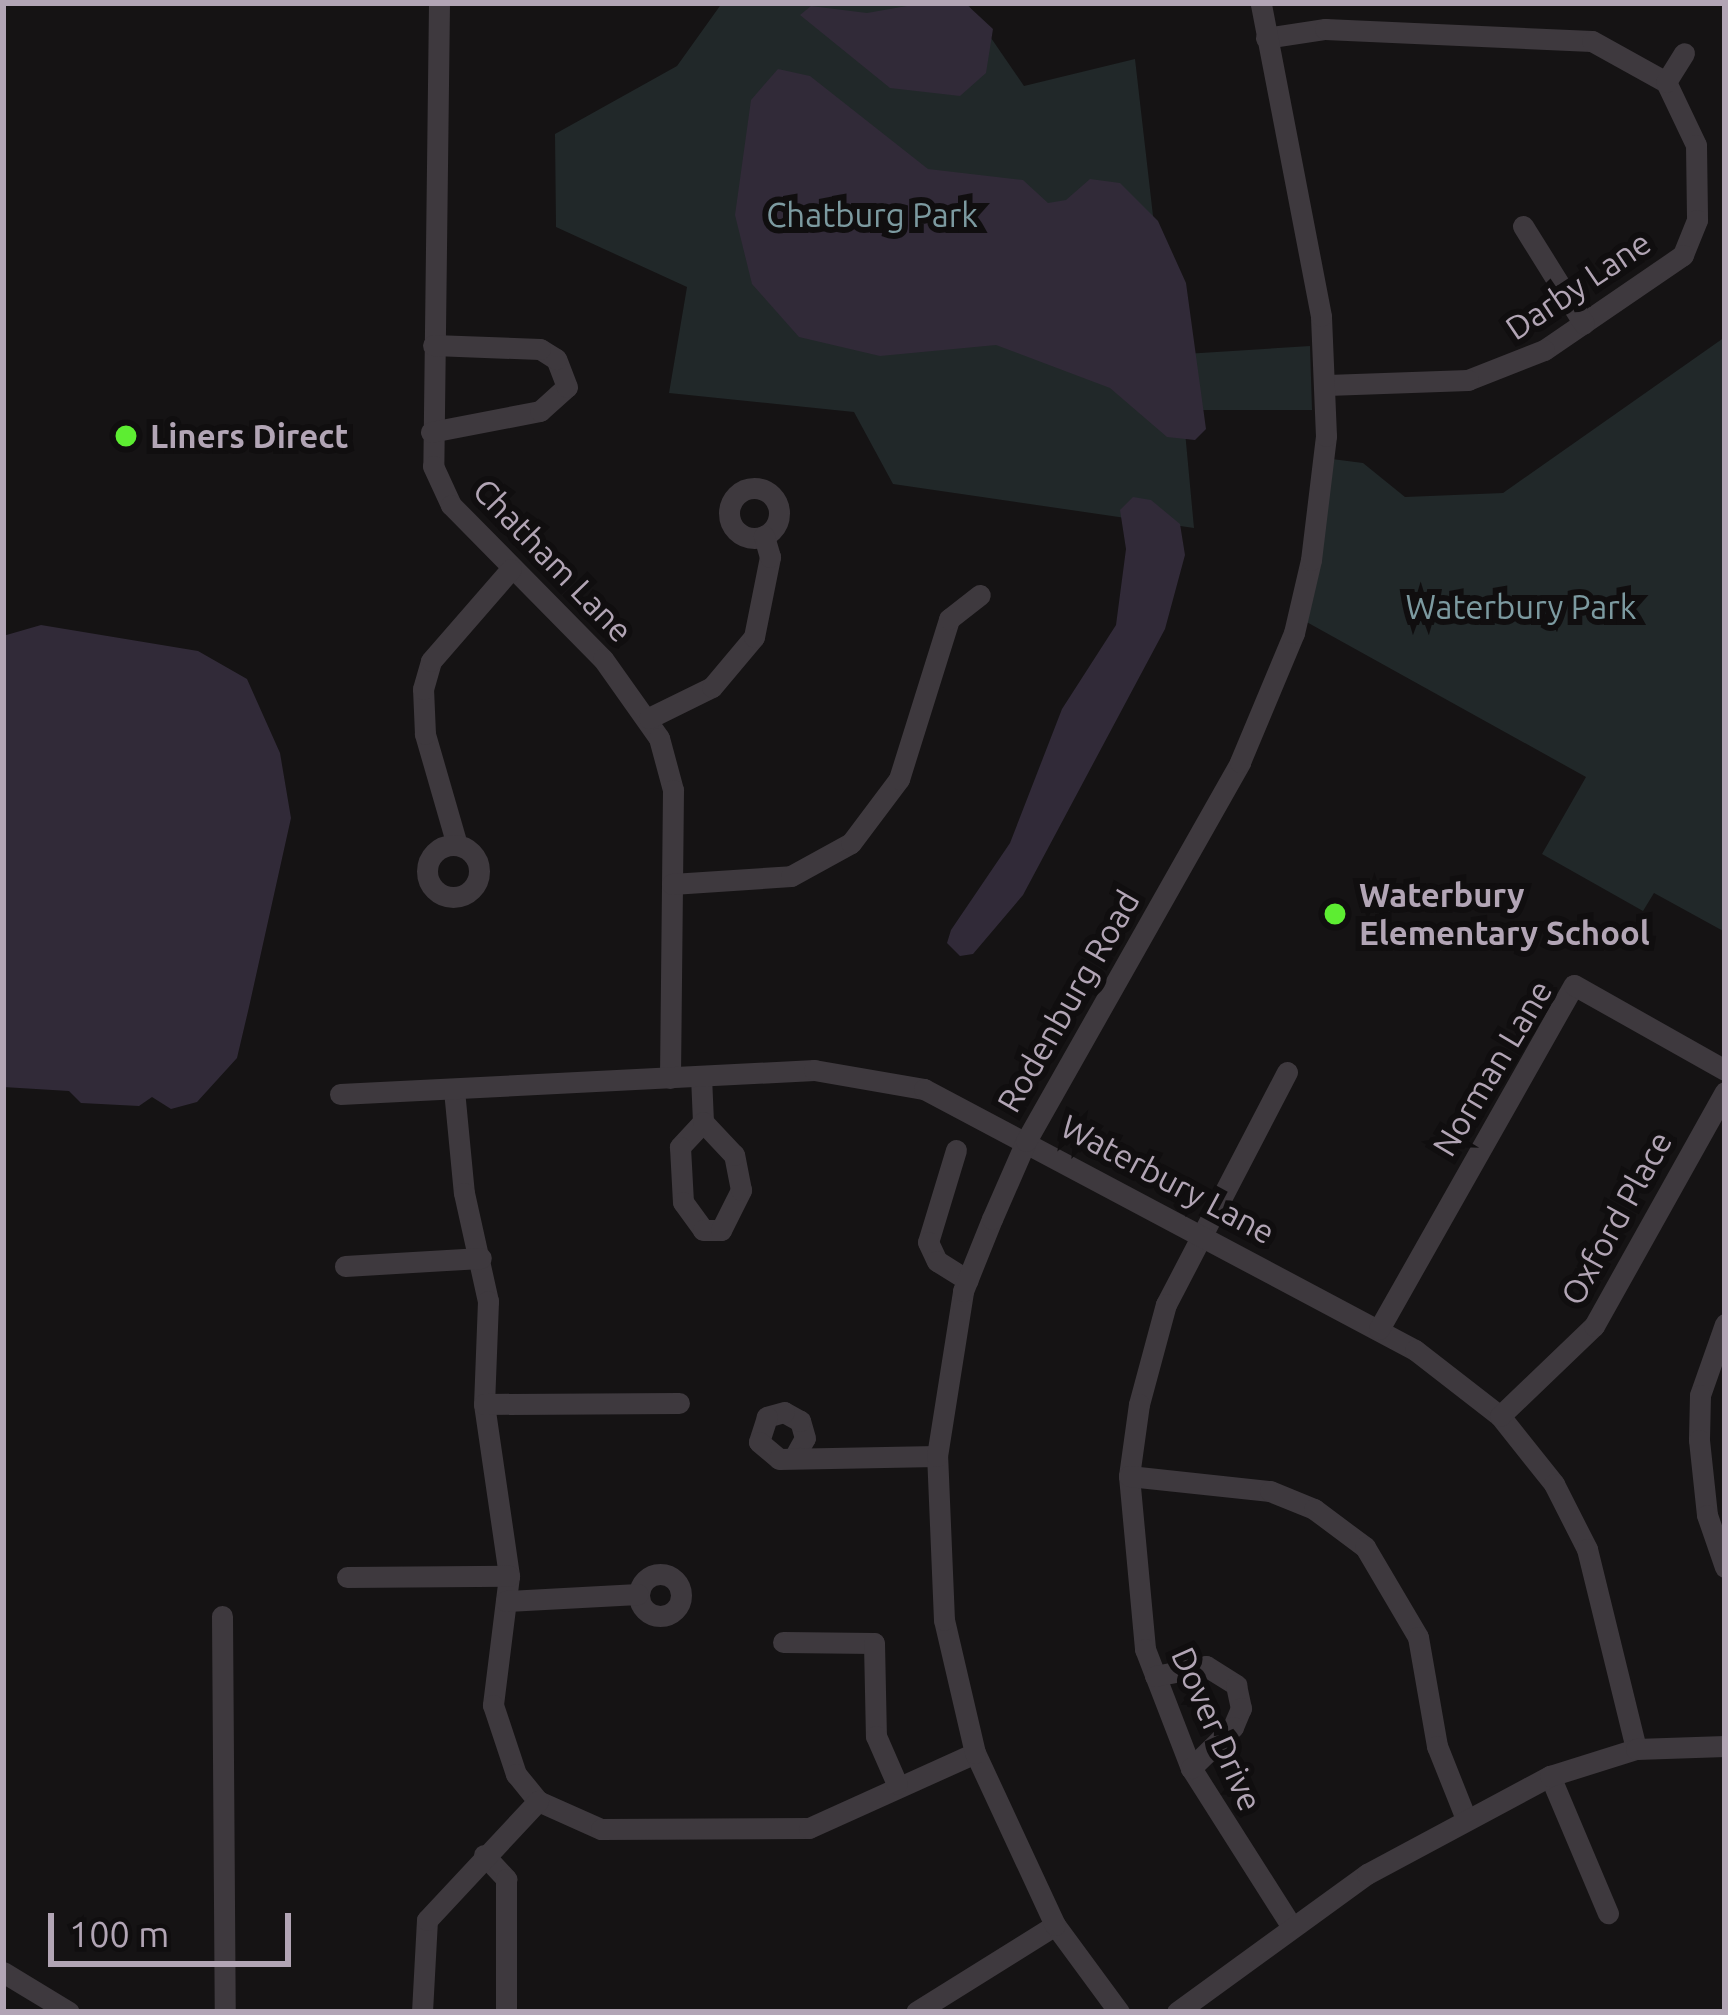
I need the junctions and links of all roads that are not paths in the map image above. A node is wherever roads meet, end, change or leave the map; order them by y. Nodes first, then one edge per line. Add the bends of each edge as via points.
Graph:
1 (439, 3) edge
2 (1261, 3) edge
3 (1266, 38) junction
4 (1684, 53) dead end
5 (1666, 82) junction
6 (1522, 226) dead end
7 (1584, 324) junction
8 (433, 345) junction
9 (1327, 385) junction
10 (430, 432) junction
11 (764, 536) dead end
12 (511, 568) junction
13 (980, 595) dead end
14 (649, 718) junction
15 (457, 845) dead end
16 (672, 884) junction
17 (1725, 1070) edge
18 (1287, 1072) dead end
19 (701, 1076) junction
20 (670, 1078) junction
21 (454, 1090) junction
22 (1725, 1092) edge
23 (340, 1094) dead end
24 (703, 1122) junction
25 (1026, 1142) junction
26 (956, 1150) dead end
27 (1197, 1232) junction
28 (481, 1258) junction
29 (345, 1266) dead end
30 (968, 1280) junction
31 (1725, 1324) edge
32 (1378, 1330) junction
33 (680, 1403) dead end
34 (484, 1405) junction
35 (1500, 1416) junction
36 (796, 1454) dead end
37 (937, 1456) junction
38 (1129, 1477) junction
39 (1725, 1568) edge
40 (509, 1576) junction
41 (347, 1577) dead end
42 (638, 1594) dead end
43 (506, 1601) junction
44 (222, 1616) dead end
45 (784, 1642) dead end
46 (1155, 1676) junction
47 (1725, 1746) edge
48 (1636, 1749) junction
49 (975, 1753) junction
50 (1191, 1768) junction
51 (1550, 1776) junction
52 (898, 1784) junction
53 (538, 1801) junction
54 (1466, 1819) junction
55 (484, 1855) junction
56 (1609, 1913) dead end
57 (1289, 1924) junction
58 (1055, 1925) junction
59 (3, 1972) edge
60 (69, 2012) edge
61 (225, 2012) edge
62 (422, 2012) edge
63 (506, 2012) edge
64 (916, 2012) edge
65 (1119, 2012) edge
66 (1177, 2012) edge

1 - 8 street, Chatham Lane
2 - 3 street, Rodenburg Road
3 - 5 street via 1325,29 1570,39 1618,50
3 - 9 street, Rodenburg Road via 1314,265
4 - 5 street
5 - 7 street, Darby Lane via 1696,145 1695,228 1683,255
6 - 7 street
7 - 9 street, Darby Lane via 1480,378
8 - 10 street, Chatham Lane
8 - 10 street via 540,349 556,359 567,387 540,411
9 - 25 street, Rodenburg Road via 1311,560 1269,702
10 - 12 street, Chatham Lane via 433,466 451,505
11 - 14 street via 770,557 754,637 712,687
12 - 14 street, Chatham Lane
12 - 15 street via 431,661 423,689 425,734
13 - 16 street via 949,619 899,779 851,843 791,876
14 - 16 street, Chatham Lane via 673,790
16 - 20 street, Chatham Lane
17 - 32 street, Norman Lane via 1574,985
18 - 27 street, Dover Drive
19 - 20 street, Waterbury Lane
19 - 24 street
19 - 25 street, Waterbury Lane via 814,1070 886,1077
20 - 21 street, Waterbury Lane
21 - 23 street, Waterbury Lane
21 - 28 street via 464,1193
22 - 35 street, Oxford Place via 1594,1326
24 - 24 street via 734,1155 741,1190 721,1230 703,1230 683,1202 680,1147
25 - 27 street, Waterbury Lane
25 - 30 street, Rodenburg Road
26 - 30 street via 928,1242 937,1262
27 - 32 street, Waterbury Lane
27 - 38 street, Dover Drive via 1150,1358
28 - 29 street
28 - 34 street via 490,1332
30 - 37 street, Rodenburg Road
31 - 39 street via 1700,1395 1699,1441 1707,1515
32 - 35 street, Waterbury Lane via 1458,1378
33 - 34 street
34 - 40 street
35 - 48 street, Waterbury Lane via 1554,1484 1587,1549
36 - 37 street
37 - 49 street, Rodenburg Road via 944,1620
38 - 46 street, Dover Drive via 1132,1572
38 - 54 street via 1270,1491 1314,1509 1365,1547 1418,1637 1437,1746
40 - 41 street
40 - 43 street
42 - 43 street
43 - 53 street via 493,1705 508,1761
44 - 61 street
45 - 52 street via 874,1642 876,1736
46 - 50 street, Dover Drive
46 - 50 street via 1206,1666 1236,1685 1241,1708 1233,1727
47 - 48 street
48 - 51 street
49 - 52 street
49 - 58 street, Rodenburg Road
50 - 57 street, Dover Drive
51 - 54 street
51 - 56 street
52 - 53 street via 843,1819 809,1828 601,1829
53 - 55 street
54 - 57 street
55 - 62 street via 427,1920
55 - 63 street via 506,1879
57 - 66 street
58 - 64 street
58 - 65 street, Rodenburg Road
59 - 60 street

